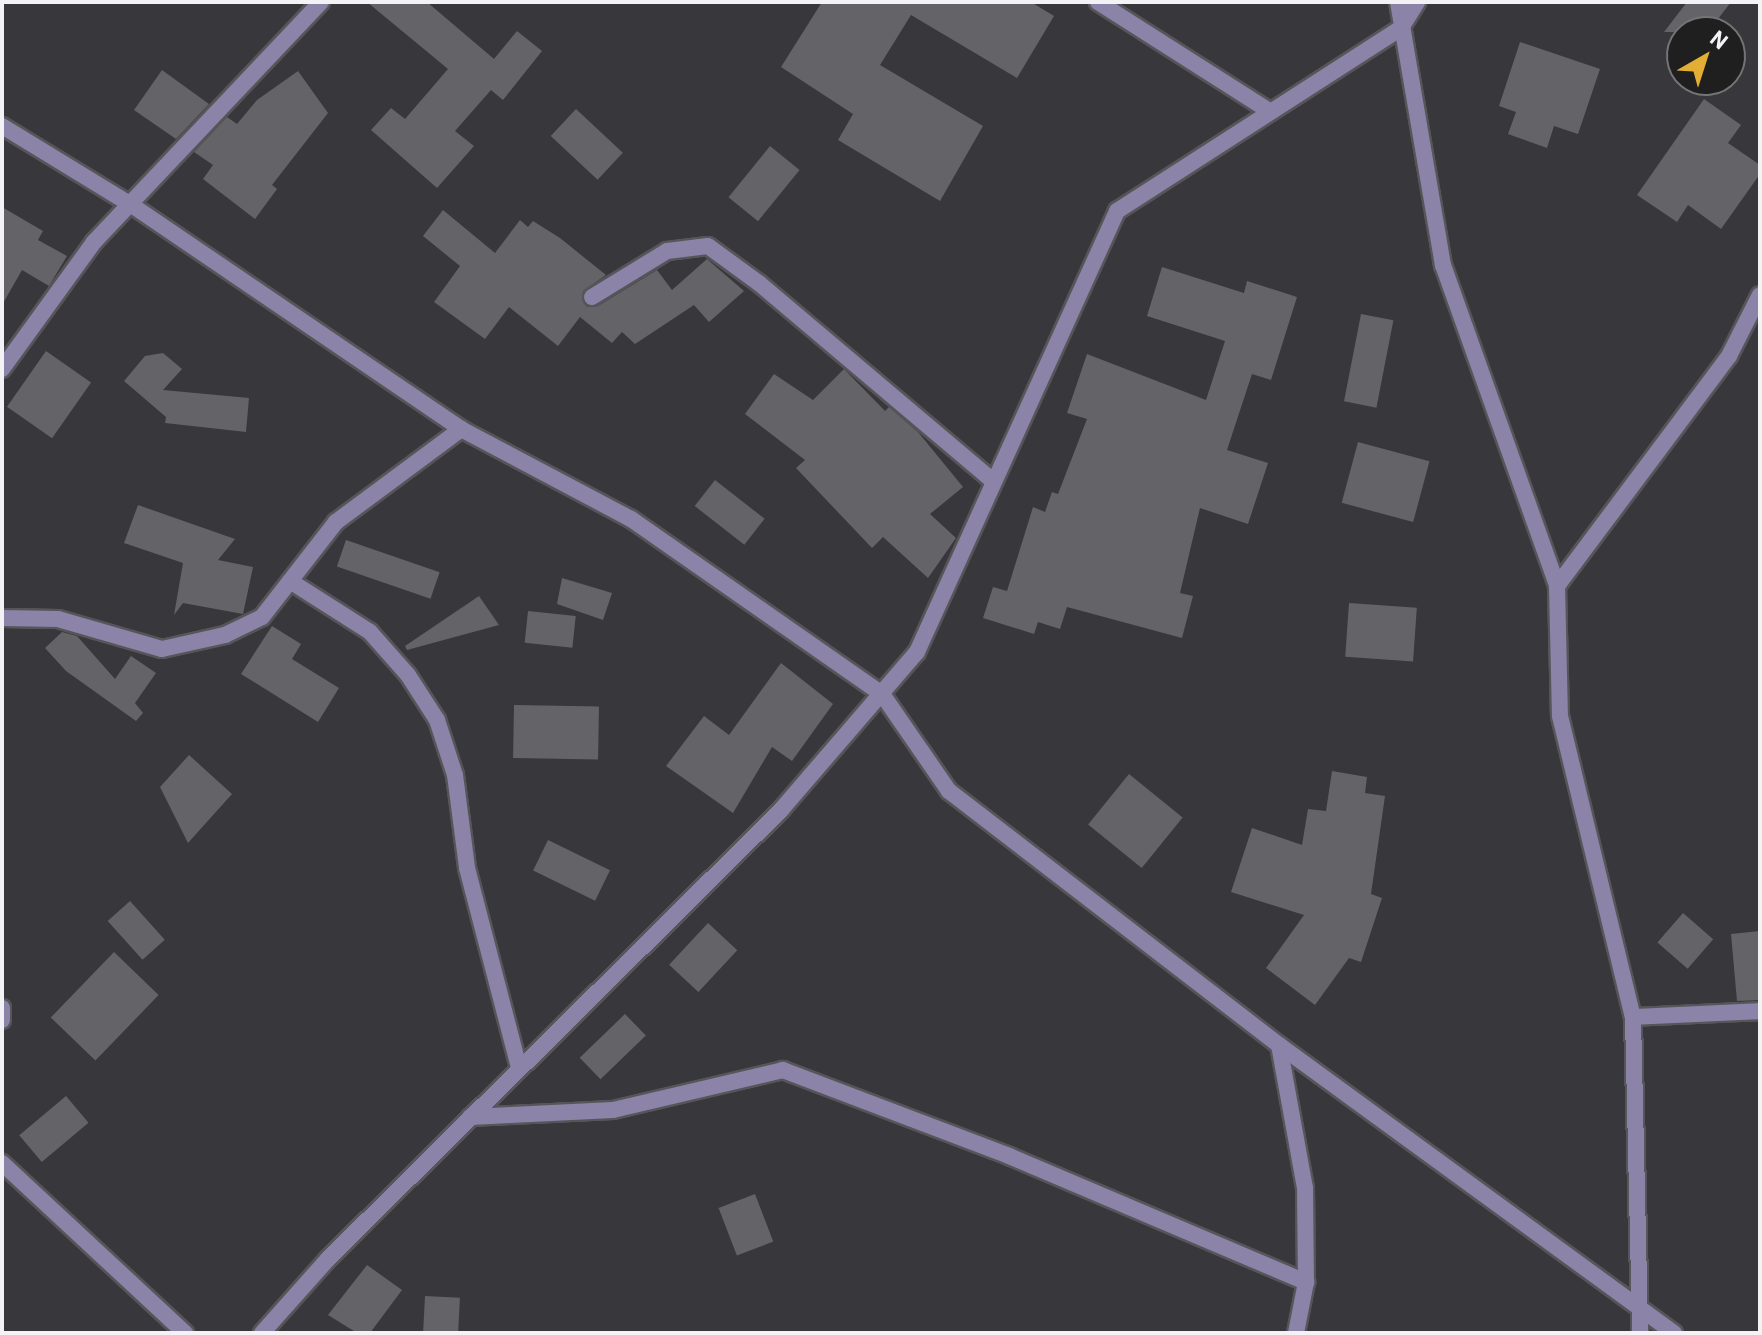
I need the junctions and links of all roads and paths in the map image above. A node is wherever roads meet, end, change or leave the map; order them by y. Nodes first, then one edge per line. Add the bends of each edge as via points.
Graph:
1 (321, 2) edge
2 (1098, 2) edge
3 (1398, 2) edge
4 (1417, 2) edge
5 (1401, 28) junction
6 (1269, 111) junction
7 (2, 126) edge
8 (133, 206) junction
9 (1760, 295) edge
10 (592, 297) dead end
11 (2, 369) edge
12 (461, 429) junction
13 (993, 481) junction
14 (290, 581) junction
15 (1557, 586) junction
16 (2, 618) edge
17 (882, 694) junction
18 (2, 1008) edge
19 (1760, 1011) edge
20 (1633, 1017) junction
21 (2, 1020) edge
22 (1279, 1045) junction
23 (519, 1068) junction
24 (470, 1117) junction
25 (2, 1163) edge
26 (1306, 1282) junction
27 (1641, 1310) junction
28 (185, 1333) edge
29 (262, 1333) edge
30 (1296, 1333) edge
31 (1640, 1333) edge
32 (1674, 1333) edge

1 - 8 street
2 - 6 street
3 - 5 street
4 - 5 street
5 - 6 street
5 - 15 street via 1443,265
6 - 13 street via 1117,211
7 - 8 street
8 - 11 street via 94,242
8 - 12 street
9 - 15 street via 1729,356
10 - 13 street via 667,251 708,246
12 - 14 street via 336,522
12 - 17 street via 631,519
13 - 17 street via 917,652
14 - 16 street via 262,617 225,635 162,649 58,619
14 - 23 street via 370,632 408,675 437,720 455,775 467,868
15 - 20 street via 1560,716
17 - 22 street via 949,791
17 - 23 street via 781,810
18 - 21 street
19 - 20 street
20 - 27 street
22 - 26 street via 1305,1188
22 - 27 street
23 - 24 street
24 - 26 street via 613,1110 783,1070 1009,1156
24 - 29 street
25 - 28 street
26 - 30 street
27 - 31 street
27 - 32 street

